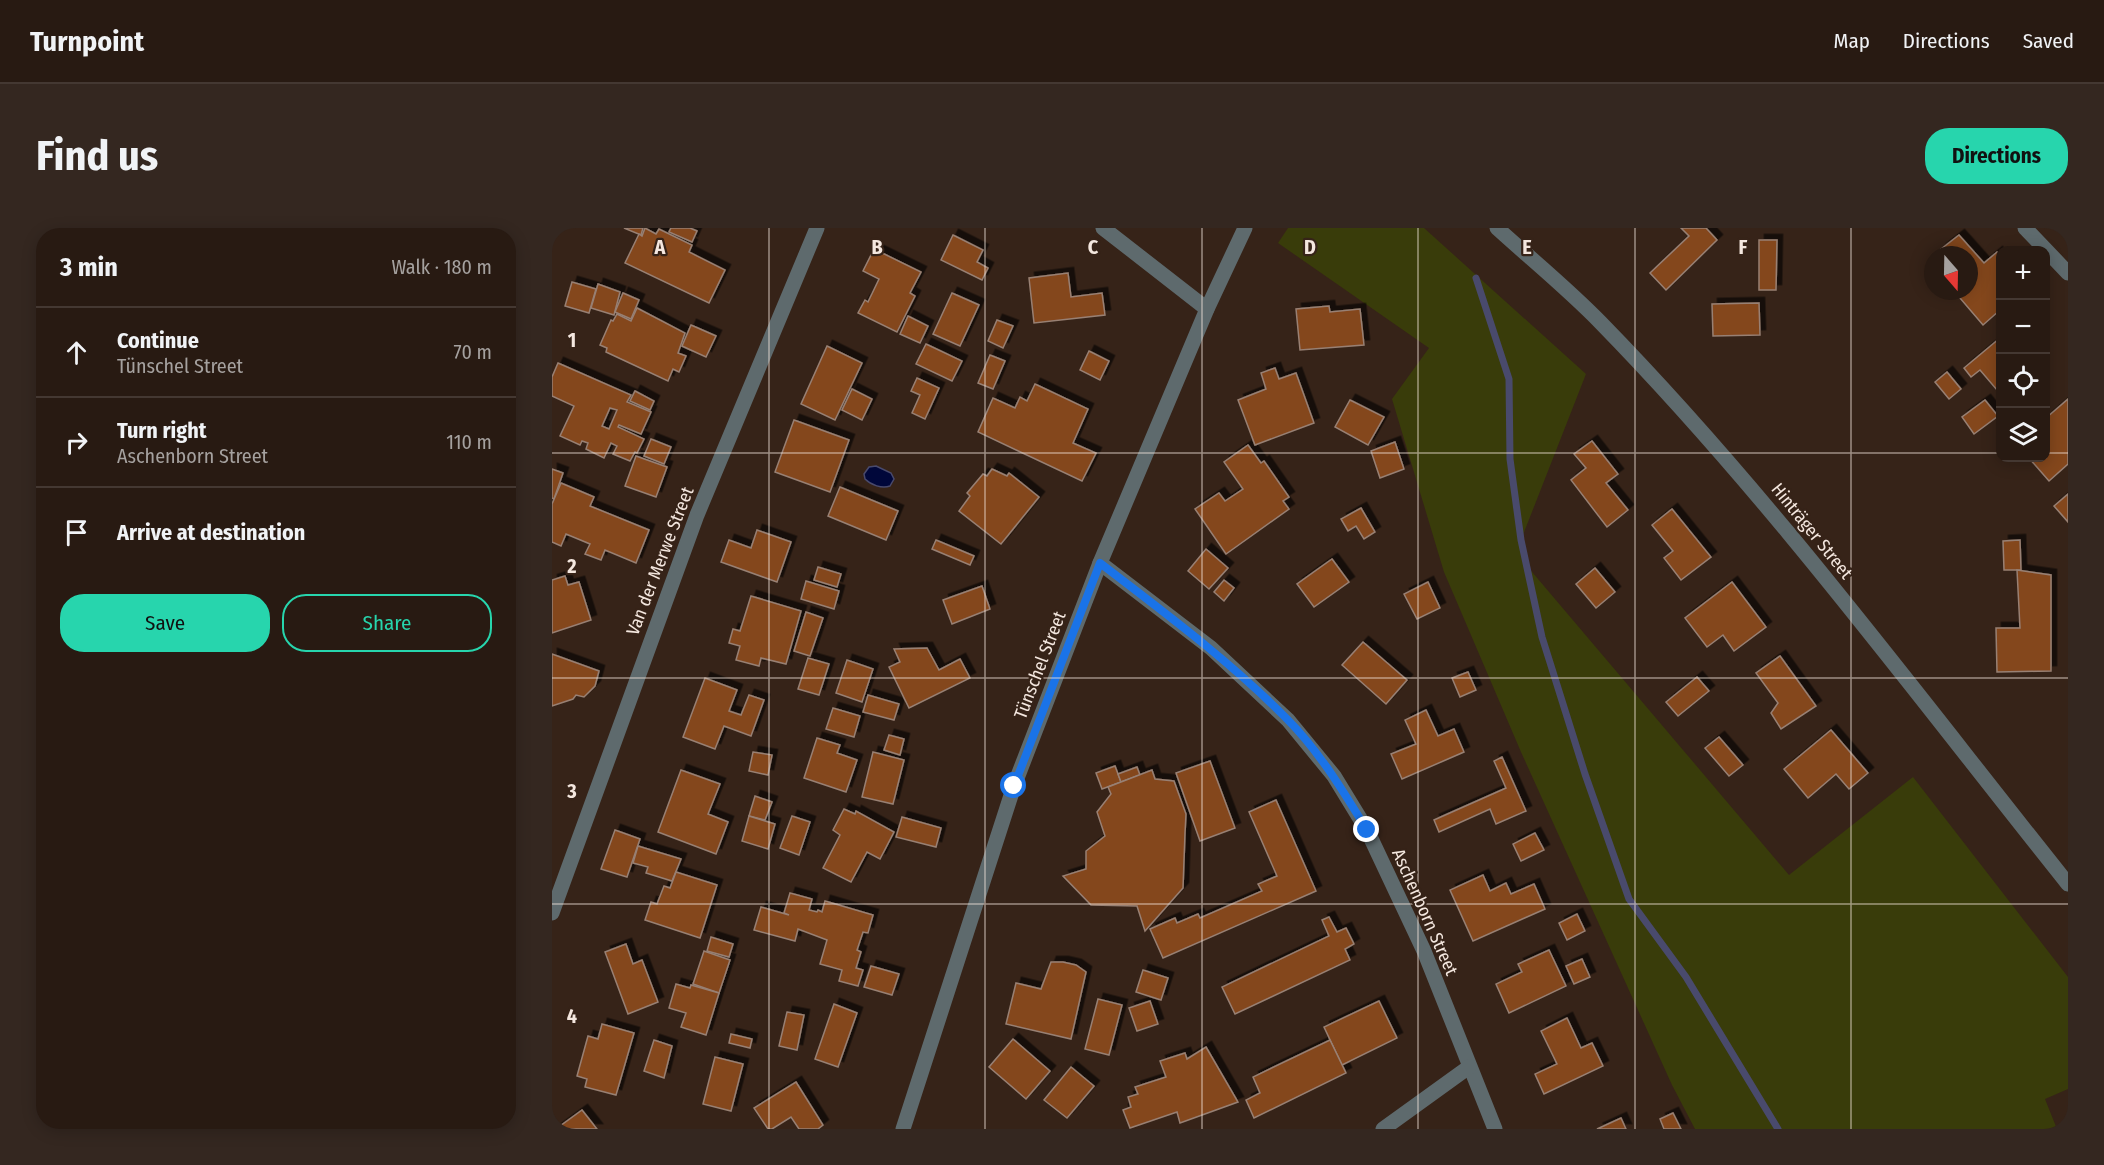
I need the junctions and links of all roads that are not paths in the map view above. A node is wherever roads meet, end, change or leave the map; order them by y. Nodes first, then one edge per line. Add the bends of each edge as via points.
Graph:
1 (817, 228) edge
2 (1103, 228) edge
3 (1245, 228) edge
4 (1497, 228) edge
5 (2025, 228) edge
6 (2068, 273) edge
7 (1207, 309) junction
8 (1100, 563) junction
9 (2068, 884) edge
10 (552, 913) edge
11 (1469, 1067) junction
12 (903, 1129) edge
13 (1383, 1129) edge
14 (1495, 1129) edge

1 - 10 street, Van der Merwe Street via 697,515
2 - 7 street
3 - 7 street, Tünschel Street
4 - 9 street, Hinträger Street via 1599,320 1762,499
5 - 6 street
7 - 8 street, Tünschel Street
8 - 11 street, Aschenborn Street via 1211,648 1288,720 1334,776 1367,830 1424,951
8 - 12 street, Tünschel Street via 1014,786
11 - 13 street
11 - 14 street, Aschenborn Street

